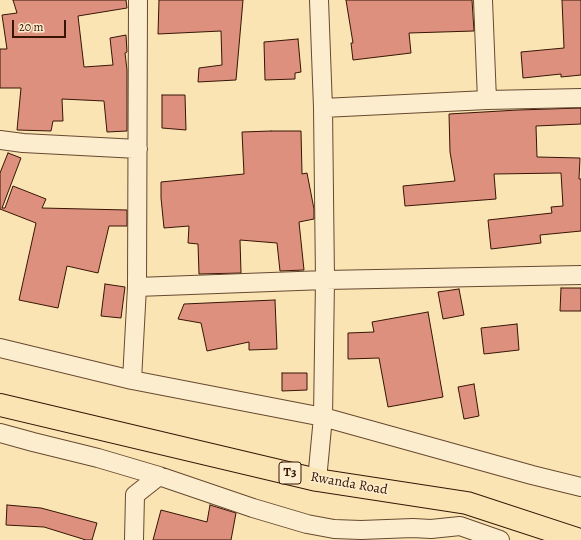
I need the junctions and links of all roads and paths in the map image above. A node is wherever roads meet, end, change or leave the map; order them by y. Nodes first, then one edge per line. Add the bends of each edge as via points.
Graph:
1 (138, 0) edge
2 (319, 0) edge
3 (483, 0) edge
4 (581, 98) edge
5 (487, 100) junction
6 (323, 108) junction
7 (0, 140) edge
8 (138, 149) junction
9 (581, 275) edge
10 (325, 280) junction
11 (137, 287) junction
12 (0, 348) edge
13 (132, 380) junction
14 (0, 405) edge
15 (323, 417) junction
16 (0, 432) edge
17 (159, 476) junction
18 (317, 480) junction
19 (581, 487) edge
20 (467, 503) junction
21 (459, 533) edge
22 (134, 540) edge
23 (500, 540) edge
24 (580, 540) edge

1 - 8 street
2 - 6 street
3 - 5 street
4 - 5 street
5 - 6 street
6 - 10 street
7 - 8 street
8 - 11 street
9 - 10 street
10 - 11 street
10 - 15 street
11 - 13 street
12 - 13 street
13 - 15 street
14 - 18 highway, Rwanda Road / T3
15 - 18 street
15 - 19 street
16 - 17 street
17 - 21 street via 307,524 334,529 413,528
17 - 22 street via 135,495
18 - 20 highway, Rwanda Road / T3
20 - 21 street
20 - 24 highway, Rwanda Road / T3
21 - 23 street

